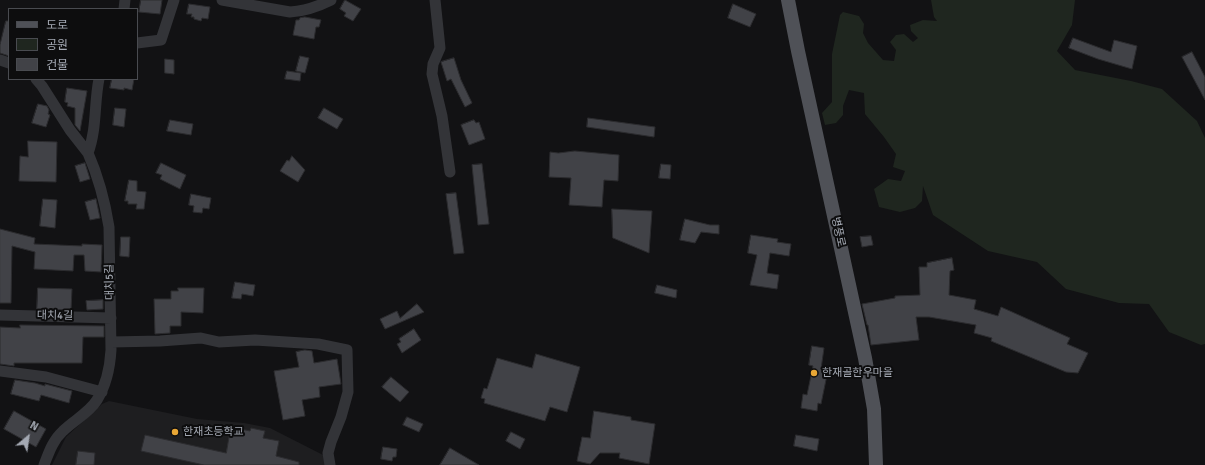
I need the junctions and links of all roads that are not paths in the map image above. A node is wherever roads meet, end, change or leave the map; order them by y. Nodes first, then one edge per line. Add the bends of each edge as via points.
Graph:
1 (174, 0) edge
2 (222, 0) edge
3 (331, 0) edge
4 (435, 0) edge
5 (788, 0) edge
6 (138, 43) edge
7 (37, 80) edge
8 (98, 80) edge
9 (88, 152) junction
10 (450, 172) dead end
11 (0, 315) edge
12 (111, 318) junction
13 (111, 342) junction
14 (0, 371) edge
15 (102, 392) junction
16 (44, 465) edge
17 (330, 465) edge
18 (876, 465) edge

1 - 6 street via 161,40
2 - 3 street via 290,12 312,9
4 - 10 street via 440,48 432,74 442,116
5 - 18 main road, 병풍로 via 865,358 874,409
7 - 9 street, 대치5길
8 - 9 street via 92,142
9 - 12 street, 대치5길 via 109,227
11 - 12 street, 대치4길
12 - 13 street, 대치5길
13 - 15 street, 대치5길 via 108,375
13 - 17 street via 201,338 219,342 255,340 318,344 347,350 348,392 328,454
14 - 15 street via 46,377
15 - 16 street, 대치5길 via 88,411 56,439

